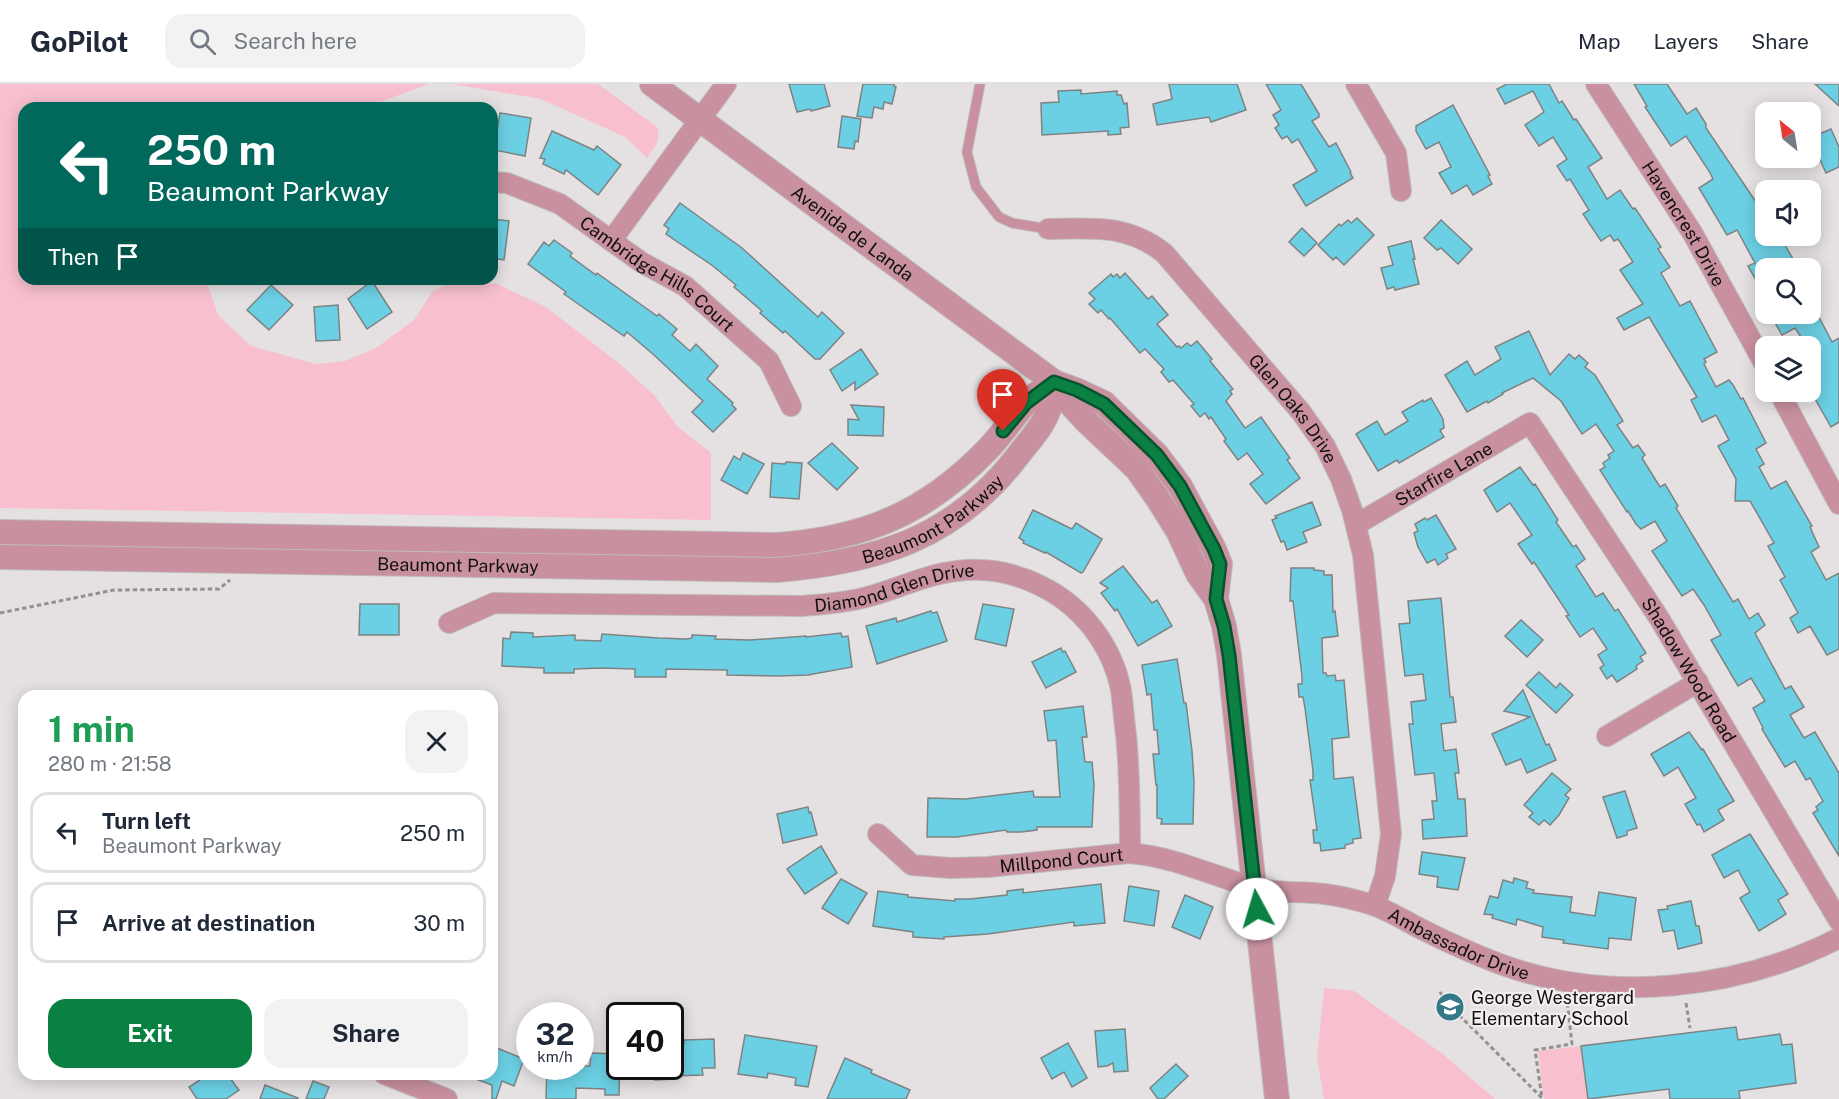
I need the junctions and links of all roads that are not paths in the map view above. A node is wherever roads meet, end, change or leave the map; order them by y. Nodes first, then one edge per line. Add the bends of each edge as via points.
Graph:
1 (652, 84) edge
2 (726, 84) edge
3 (980, 84) edge
4 (1356, 84) edge
5 (1596, 84) edge
6 (700, 119) junction
7 (498, 182) edge
8 (1401, 191) dead end
9 (1048, 229) joint
10 (611, 240) junction
11 (1755, 347) edge
12 (1054, 382) junction
13 (1784, 402) edge
14 (791, 406) dead end
15 (1530, 423) joint
16 (1839, 504) edge
17 (1357, 524) junction
18 (0, 532) edge
19 (0, 557) edge
20 (449, 623) dead end
21 (1698, 682) junction
22 (1607, 736) dead end
23 (878, 834) dead end
24 (1130, 853) junction
25 (1254, 888) junction
26 (1375, 906) junction
27 (1839, 921) edge
28 (1839, 938) edge
29 (399, 1080) edge
30 (447, 1099) edge
31 (1276, 1099) edge

1 - 6 street, Avenida de Landa
2 - 6 street
3 - 9 lane, Glen Oaks Drive via 968,152 976,187 999,217
4 - 8 street via 1396,153
5 - 11 street, Havencrest Drive via 1693,234
6 - 10 street
6 - 12 street, Avenida de Landa
7 - 10 street, Cambridge Hills Court via 560,204
9 - 17 street, Glen Oaks Drive via 1117,230 1142,238 1164,253 1301,412 1341,479
10 - 14 street, Cambridge Hills Court via 685,286 769,361
12 - 18 street, Beaumont Parkway via 1026,403 992,445 944,490 884,523 846,536 807,543
12 - 19 street, Beaumont Parkway via 1050,407 1042,424 985,492 955,518 925,536 854,560 777,570
12 - 25 street, Avenida de Landa via 1104,404 1157,455 1180,486 1220,564 1216,599 1229,655
13 - 16 street
15 - 17 street, Starfire Lane
15 - 21 street, Shadow Wood Road
17 - 26 street, Glen Oaks Drive via 1391,834 1385,876
20 - 24 street, Diamond Glen Drive via 494,603 802,606 872,596 957,571 1006,573 1030,580 1071,604 1102,642 1113,665 1120,690 1130,778
21 - 22 street
21 - 27 street, Shadow Wood Road
23 - 24 street, Millpond Court via 912,865 950,868
24 - 25 street, Millpond Court via 1177,861
25 - 26 street, Ambassador Drive via 1322,893
25 - 31 street, Avenida de Landa
26 - 28 street, Ambassador Drive via 1503,965 1548,977 1637,987 1679,985 1760,970
29 - 30 street

